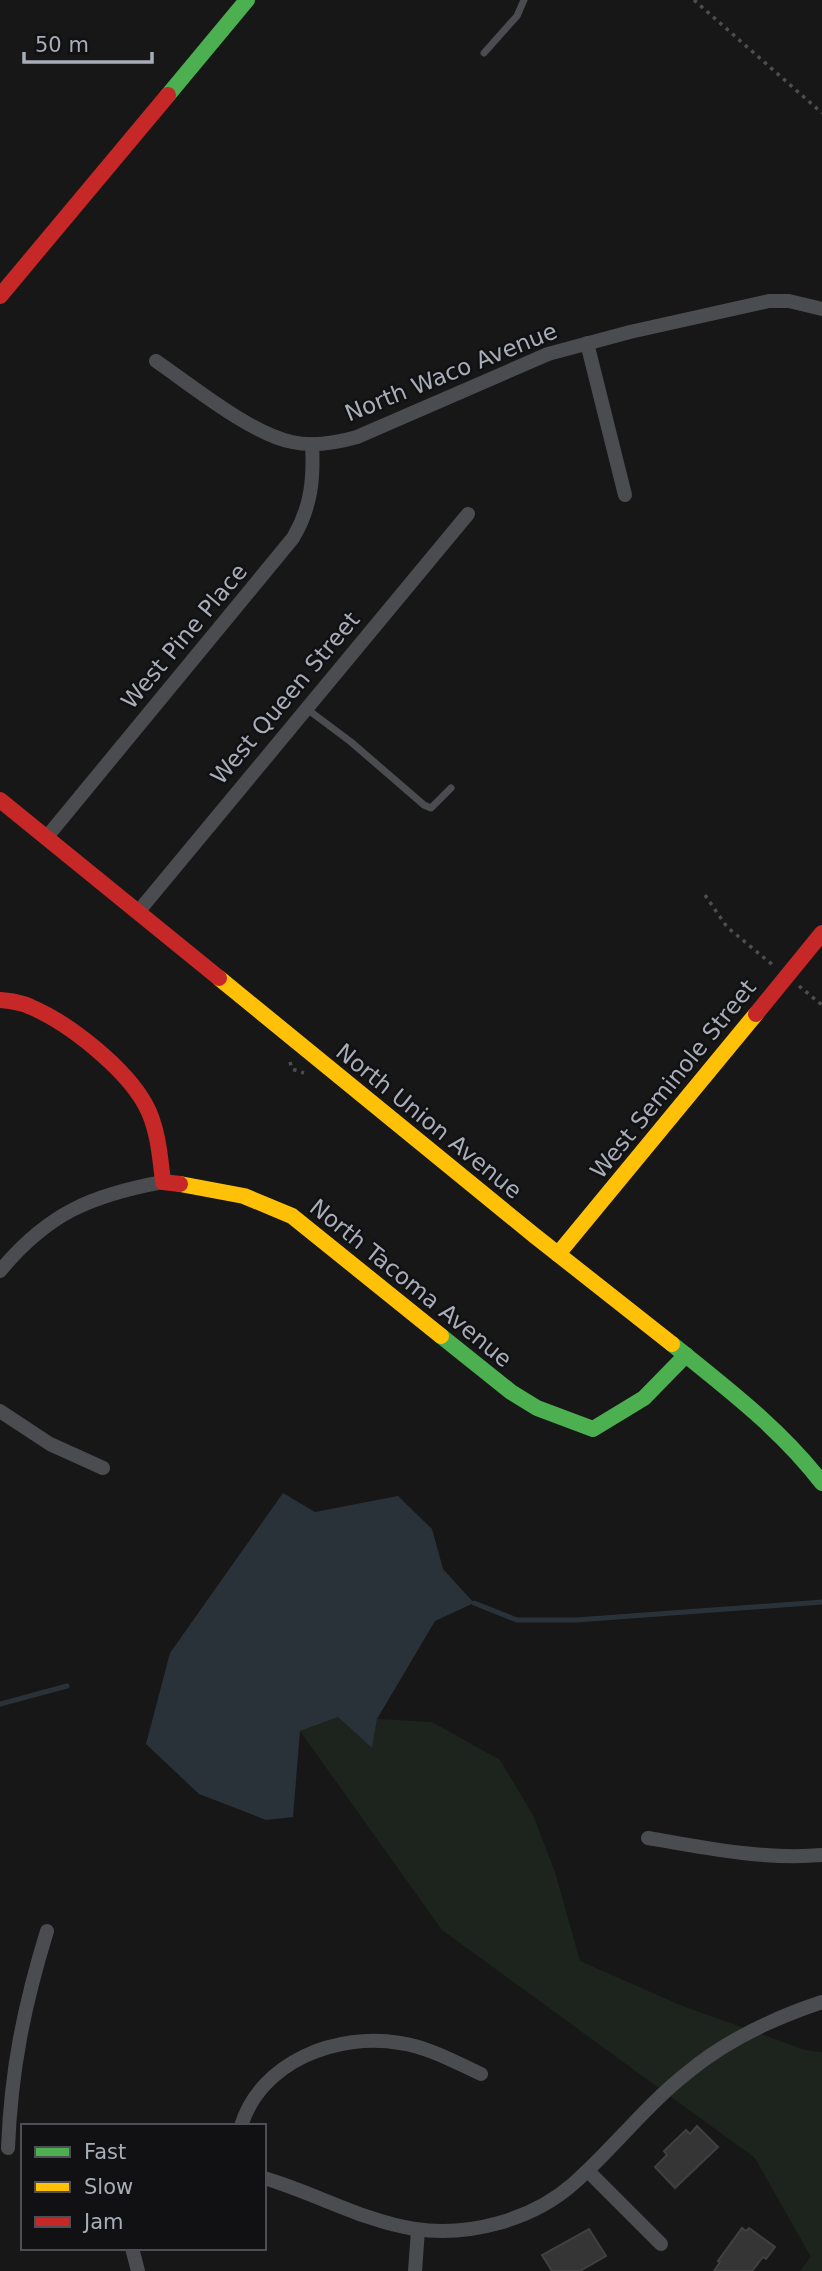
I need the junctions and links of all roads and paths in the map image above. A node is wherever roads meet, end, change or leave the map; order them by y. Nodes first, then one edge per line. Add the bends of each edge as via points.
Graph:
1 (247, 0) edge
2 (524, 0) edge
3 (694, 0) edge
4 (484, 53) dead end
5 (822, 113) edge
6 (0, 296) edge
7 (822, 309) edge
8 (587, 343) junction
9 (156, 360) dead end
10 (312, 444) junction
11 (625, 495) dead end
12 (468, 514) dead end
13 (306, 708) junction
14 (451, 789) dead end
15 (0, 800) edge
16 (46, 838) junction
17 (705, 895) dead end
18 (138, 912) junction
19 (822, 933) edge
20 (787, 976) junction
21 (1, 1000) edge
22 (822, 1005) edge
23 (289, 1060) dead end
24 (313, 1080) dead end
25 (163, 1182) junction
26 (558, 1254) junction
27 (0, 1270) edge
28 (686, 1356) junction
29 (0, 1411) edge
30 (103, 1468) dead end
31 (822, 1483) edge
32 (648, 1838) dead end
33 (822, 1855) edge
34 (47, 1931) dead end
35 (822, 2001) edge
36 (481, 2074) dead end
37 (242, 2124) edge
38 (10, 2148) edge
39 (588, 2171) junction
40 (266, 2179) edge
41 (418, 2230) junction
42 (661, 2245) dead end
43 (133, 2250) edge
44 (138, 2271) edge
45 (415, 2271) edge

1 - 6 street
2 - 4 lane via 517,16
3 - 5 path
7 - 8 street, North Waco Avenue via 769,301
8 - 10 street, North Waco Avenue via 521,364 357,436
8 - 11 street
9 - 10 street, North Waco Avenue via 262,431
10 - 16 street, West Pine Place via 312,491 293,538
12 - 13 street, West Queen Street
13 - 14 lane via 425,805 431,808
13 - 18 street, West Queen Street
15 - 16 street, North Union Avenue
16 - 18 street, North Union Avenue
17 - 20 path via 727,927
18 - 26 street, North Union Avenue
19 - 20 street, West Seminole Street
20 - 22 path
20 - 26 street, West Seminole Street
21 - 25 street via 28,1005 54,1019 128,1079 152,1119
23 - 24 path via 292,1069
25 - 27 street via 118,1190 66,1212
25 - 28 street, North Tacoma Avenue via 234,1191 292,1216 519,1398 593,1429 644,1398
26 - 28 street, North Union Avenue
28 - 31 street, North Union Avenue via 777,1431
29 - 30 street via 50,1444
32 - 33 street via 749,1854
34 - 38 street via 17,2048
35 - 39 street via 756,2029 689,2071 640,2114
36 - 37 street via 402,2043 349,2042 285,2067 259,2092
39 - 41 street via 558,2195 499,2223 462,2230
39 - 42 street
40 - 41 street
41 - 45 street
43 - 44 street

